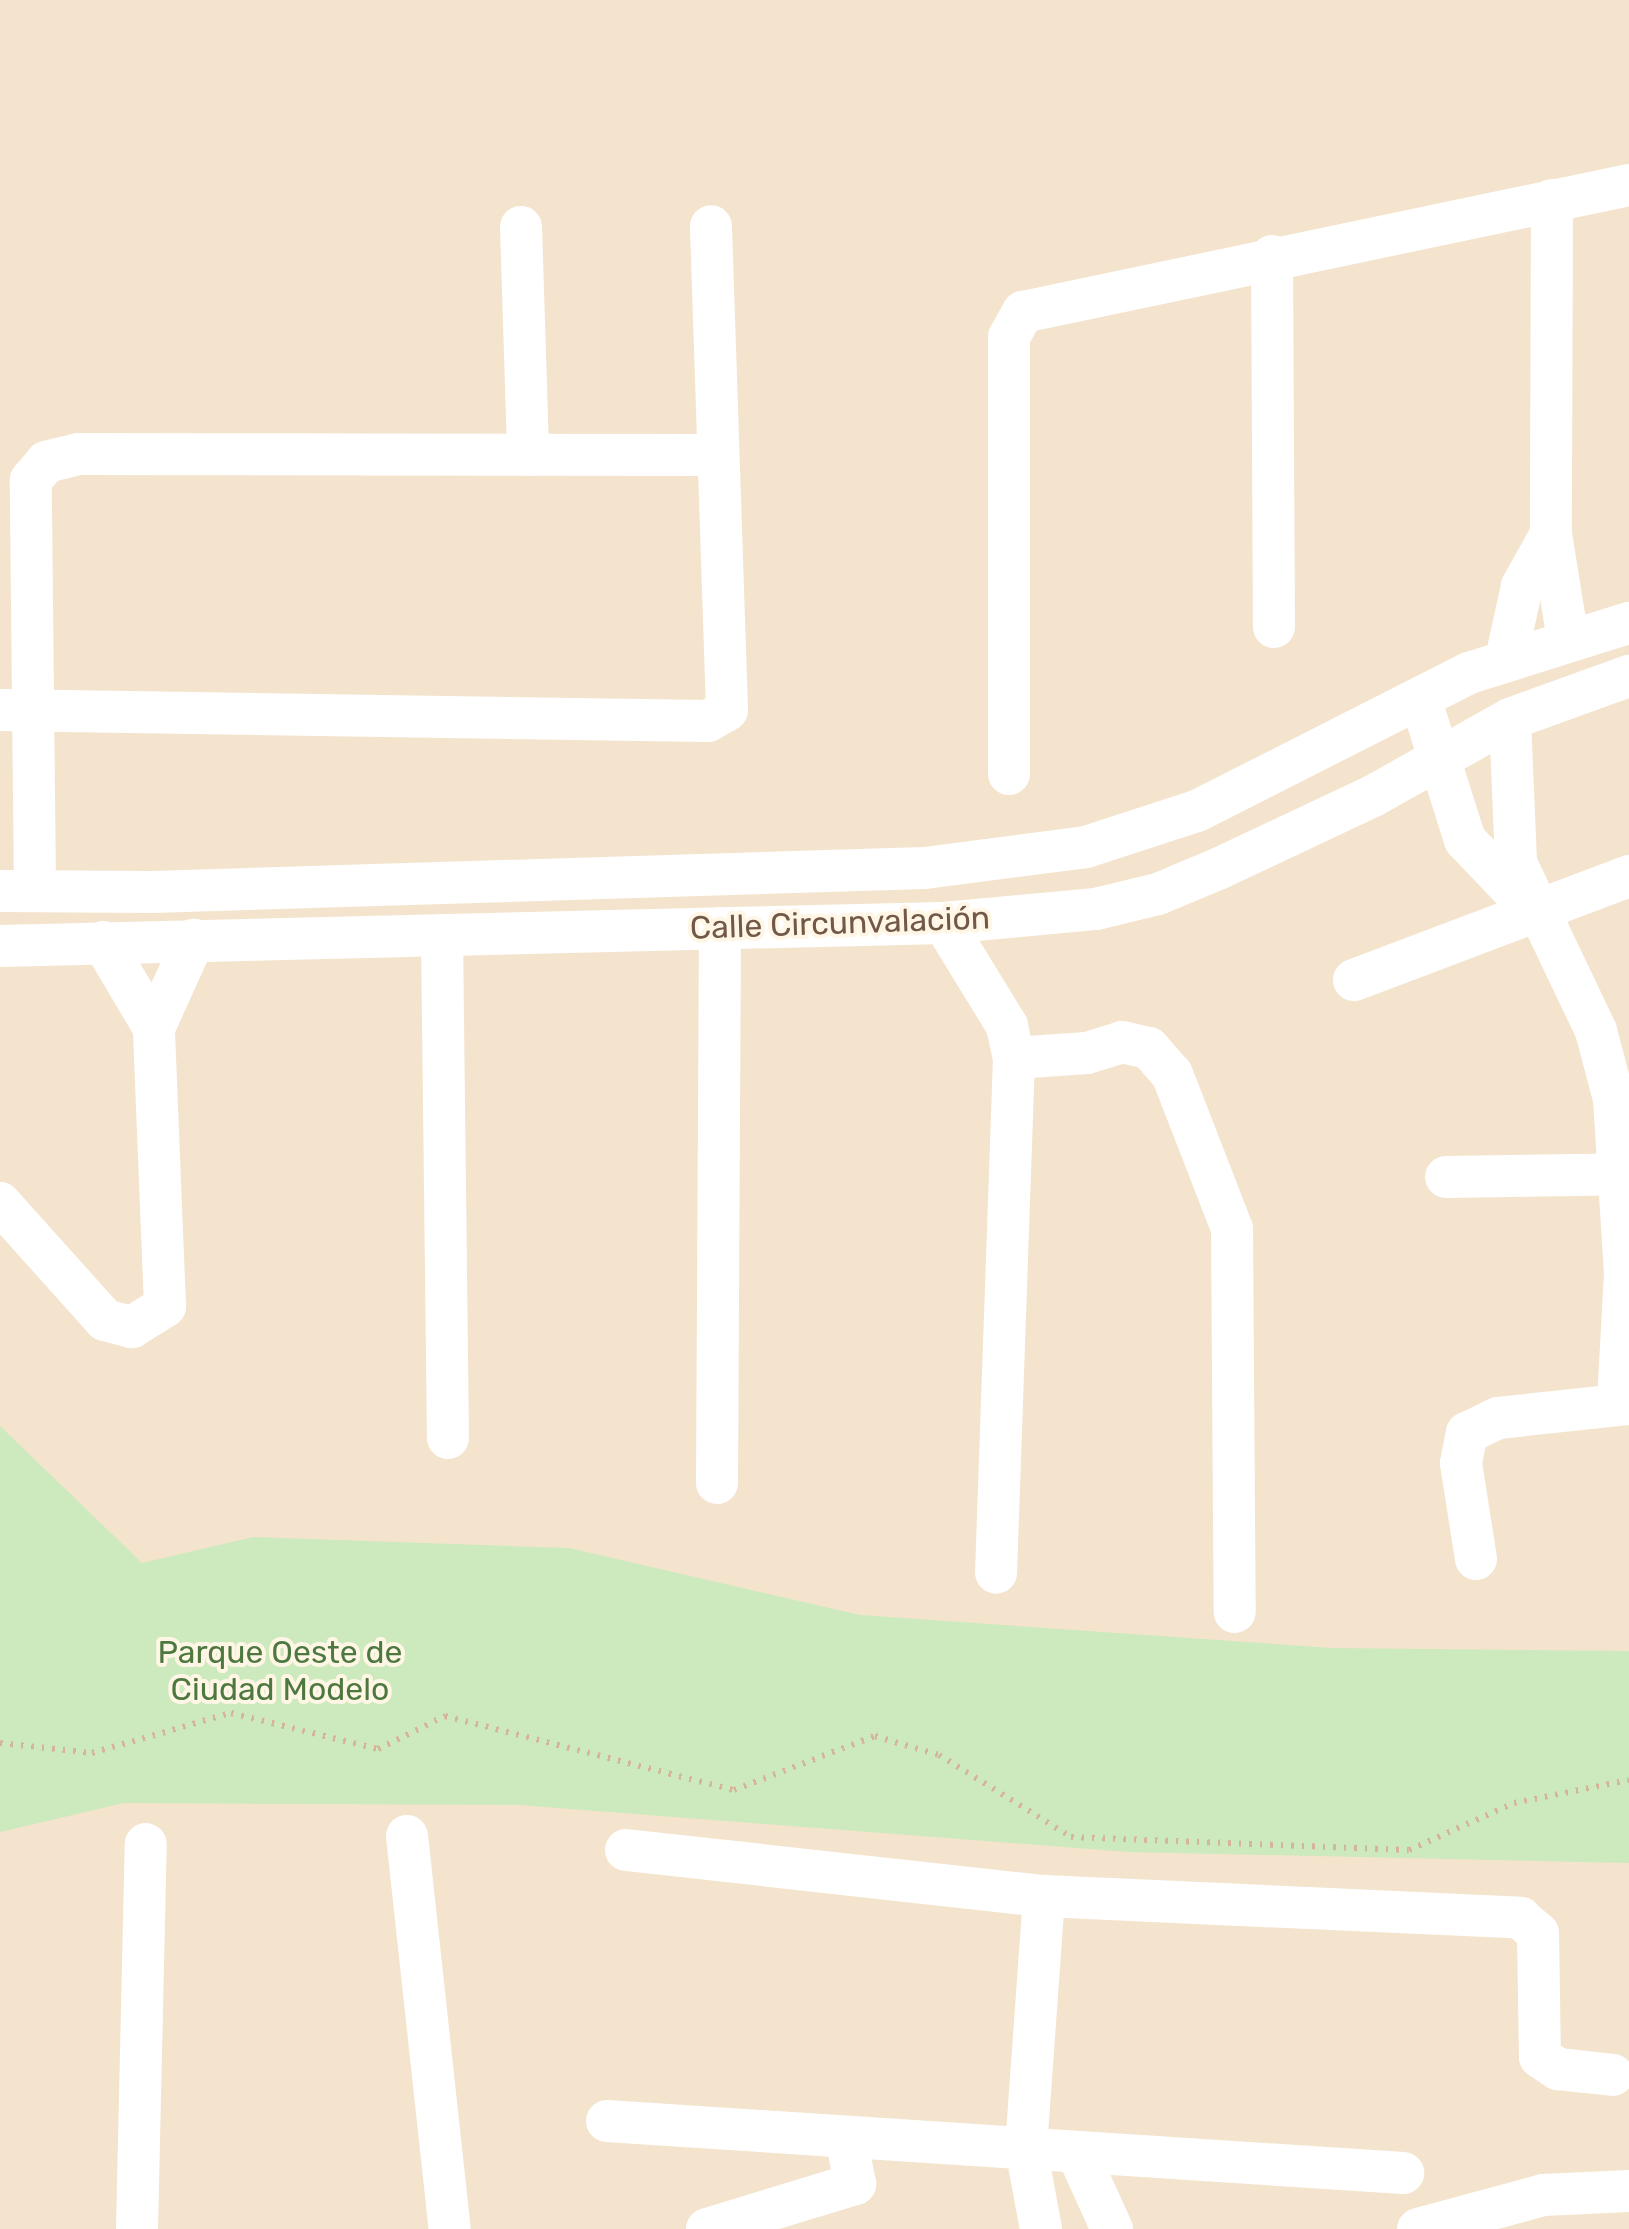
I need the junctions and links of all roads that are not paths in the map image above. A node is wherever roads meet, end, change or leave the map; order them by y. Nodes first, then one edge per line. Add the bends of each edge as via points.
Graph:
1 (1629, 185) edge
2 (1552, 200) junction
3 (711, 226) dead end
4 (521, 227) dead end
5 (1272, 256) junction
6 (528, 455) junction
7 (716, 455) junction
8 (1551, 534) junction
9 (1629, 623) edge
10 (1274, 628) dead end
11 (1568, 640) junction
12 (1506, 660) junction
13 (1629, 676) edge
14 (1420, 698) junction
15 (17, 710) edge
16 (1510, 719) junction
17 (1435, 763) junction
18 (1009, 774) dead end
19 (1629, 876) edge
20 (18, 890) edge
21 (152, 892) junction
22 (1534, 912) junction
23 (944, 923) junction
24 (720, 928) junction
25 (442, 935) junction
26 (194, 940) junction
27 (150, 941) junction
28 (103, 942) junction
29 (0, 946) edge
30 (1354, 980) dead end
31 (154, 1028) junction
32 (1014, 1058) junction
33 (1625, 1174) edge
34 (1446, 1177) dead end
35 (0, 1204) edge
36 (1623, 1404) edge
37 (448, 1438) dead end
38 (718, 1483) dead end
39 (1476, 1559) dead end
40 (996, 1573) dead end
41 (1234, 1612) dead end
42 (407, 1836) dead end
43 (146, 1844) dead end
44 (626, 1850) dead end
45 (1044, 1896) junction
46 (1613, 2074) dead end
47 (607, 2121) dead end
48 (846, 2137) junction
49 (1026, 2148) junction
50 (1077, 2152) junction
51 (1403, 2173) dead end
52 (1629, 2191) edge
53 (137, 2229) edge
54 (450, 2229) edge
55 (707, 2229) edge
56 (1040, 2229) edge
57 (1112, 2229) edge
58 (1418, 2229) edge

1 - 2 street
2 - 5 street
2 - 8 street
3 - 7 street
4 - 6 street
5 - 10 street
5 - 18 street via 1048,302 1023,312 1009,337
6 - 7 street
6 - 15 street via 78,454 46,462 31,480
7 - 15 street via 727,710 708,721
8 - 11 street
8 - 12 street via 1522,586
9 - 11 street, Calle Circunvalación
11 - 12 street, Calle Circunvalación
12 - 14 street, Calle Circunvalación
13 - 16 street, Calle Circunvalación
14 - 17 street
14 - 21 street, Calle Circunvalación via 1197,810 1086,847 925,868
15 - 20 street
16 - 17 street, Calle Circunvalación
16 - 22 street via 1516,863
17 - 22 street via 1464,840
17 - 23 street, Calle Circunvalación via 1158,894 1096,909
19 - 22 street
20 - 21 street, Calle Circunvalación
21 - 27 street
22 - 30 street
22 - 33 street via 1570,969 1596,1031
23 - 24 street, Calle Circunvalación
23 - 32 street via 1007,1026
24 - 25 street, Calle Circunvalación
24 - 38 street
25 - 26 street, Calle Circunvalación
25 - 37 street
26 - 27 street, Calle Circunvalación
26 - 31 street
27 - 28 street, Calle Circunvalación
28 - 29 street, Calle Circunvalación
28 - 31 street
31 - 35 street via 165,1306 132,1327 106,1320
32 - 40 street
32 - 41 street via 1087,1053 1122,1042 1149,1048 1172,1074 1232,1228
33 - 34 street
33 - 36 street
36 - 39 street via 1498,1418 1467,1433 1461,1463
42 - 54 street
43 - 53 street
44 - 45 street
45 - 46 street via 1520,1918 1538,1932 1540,2057 1558,2068
45 - 49 street
47 - 48 street
48 - 49 street
48 - 55 street via 855,2184
49 - 50 street
49 - 56 street
50 - 51 street
50 - 57 street
52 - 58 street via 1543,2195

